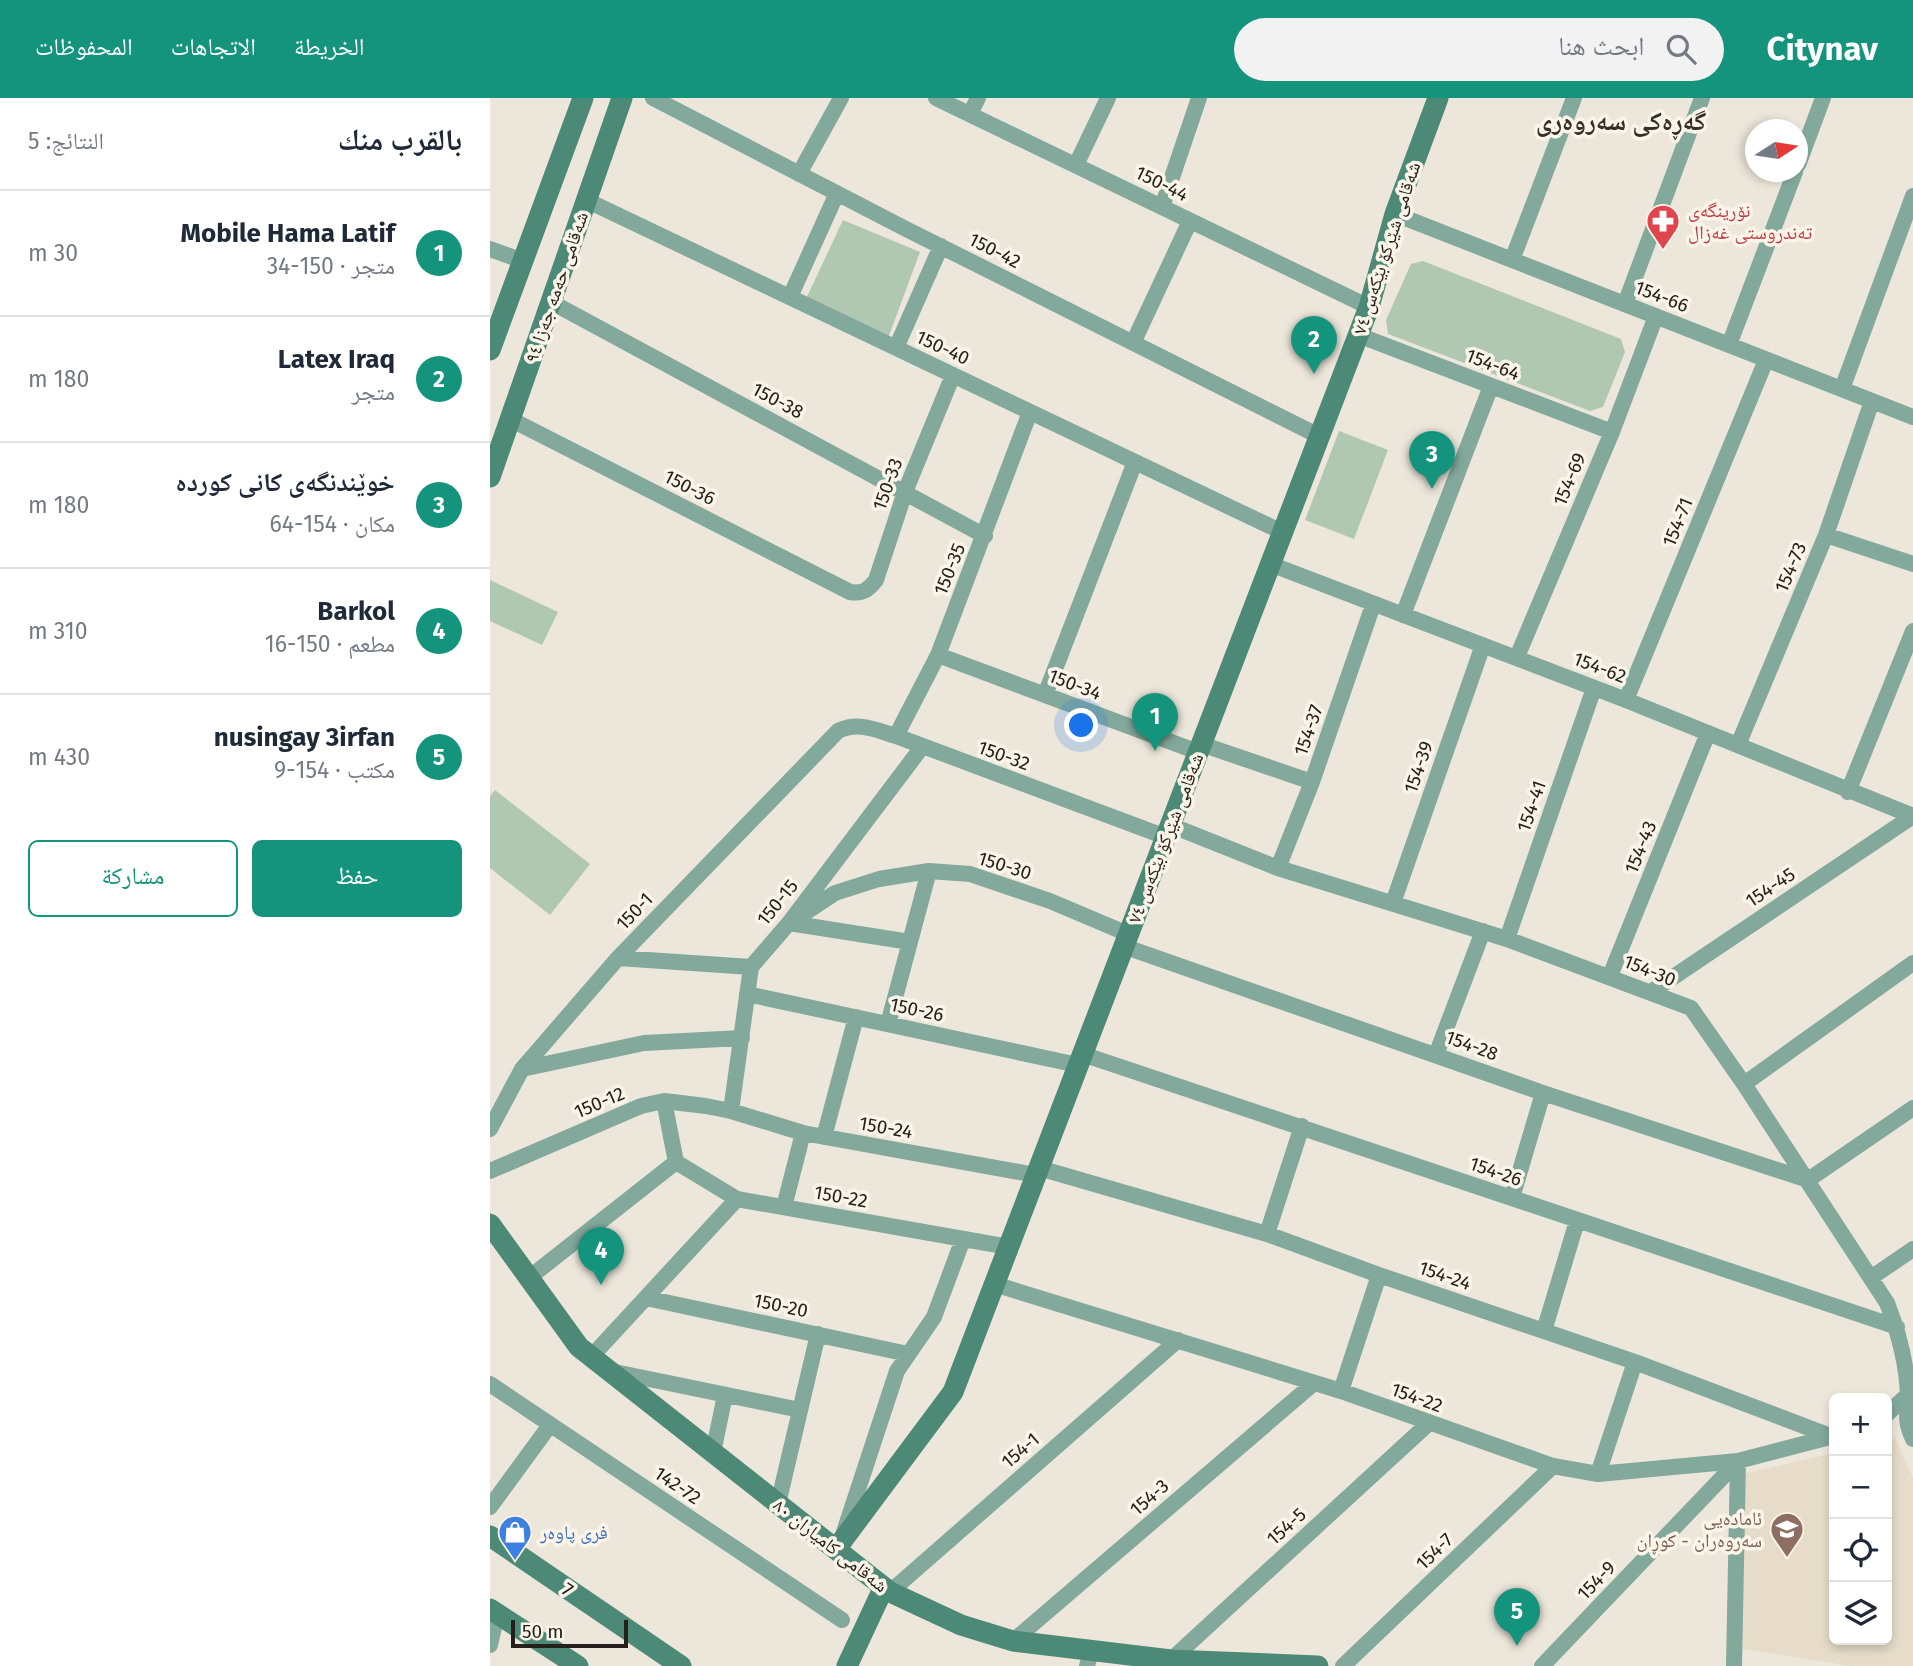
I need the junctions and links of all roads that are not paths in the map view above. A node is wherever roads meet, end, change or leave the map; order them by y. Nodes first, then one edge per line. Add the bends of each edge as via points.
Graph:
1 (583, 98) edge
2 (622, 98) edge
3 (653, 98) edge
4 (841, 98) edge
5 (936, 98) edge
6 (978, 98) edge
7 (1108, 98) edge
8 (1199, 98) edge
9 (1438, 98) edge
10 (1574, 98) edge
11 (1702, 98) edge
12 (1823, 98) edge
13 (970, 114) junction
14 (1808, 137) edge
15 (1076, 165) junction
16 (799, 174) junction
17 (1791, 182) edge
18 (837, 193) junction
19 (1913, 197) edge
20 (586, 200) junction
21 (1162, 207) junction
22 (1395, 214) junction
23 (1190, 220) junction
24 (941, 246) junction
25 (490, 249) edge
26 (1512, 260) junction
27 (523, 261) junction
28 (790, 298) junction
29 (551, 302) junction
30 (1625, 304) junction
31 (1369, 307) junction
32 (1656, 316) junction
33 (1358, 335) junction
34 (1133, 343) junction
35 (1729, 345) junction
36 (896, 348) junction
37 (490, 350) edge
38 (1766, 359) junction
39 (953, 375) junction
40 (1491, 386) junction
41 (1842, 389) junction
42 (1872, 401) junction
43 (1030, 412) junction
44 (1913, 417) edge
45 (510, 419) junction
46 (1612, 432) junction
47 (1319, 436) junction
48 (1135, 462) junction
49 (490, 477) edge
50 (905, 492) junction
51 (1282, 532) junction
52 (1826, 535) junction
53 (985, 536) junction
54 (1270, 564) junction
55 (1913, 564) edge
56 (850, 592) joint
57 (1373, 605) junction
58 (1403, 615) junction
59 (1913, 631) edge
60 (1483, 645) junction
61 (938, 655) junction
62 (1517, 657) junction
63 (1594, 688) junction
64 (1045, 695) junction
65 (1626, 700) junction
66 (1708, 733) junction
67 (896, 736) junction
68 (830, 739) joint
69 (1738, 745) junction
70 (922, 747) junction
71 (1200, 748) junction
72 (1312, 782) junction
73 (1848, 792) junction
74 (1913, 816) edge
75 (1168, 831) junction
76 (1279, 868) junction
77 (929, 871) junction
78 (1392, 903) junction
79 (789, 923) junction
80 (1483, 931) junction
81 (1507, 939) junction
82 (1126, 940) junction
83 (910, 942) junction
84 (618, 958) junction
85 (1913, 963) edge
86 (751, 967) junction
87 (1610, 976) junction
88 (1671, 979) junction
89 (1651, 992) junction
90 (747, 994) junction
91 (1691, 1008) junction
92 (856, 1017) junction
93 (888, 1024) junction
94 (742, 1038) junction
95 (1436, 1055) junction
96 (1080, 1060) junction
97 (522, 1069) junction
98 (1744, 1084) junction
99 (1543, 1093) junction
100 (664, 1101) junction
101 (1913, 1108) edge
102 (731, 1111) junction
103 (1302, 1126) junction
104 (490, 1129) edge
105 (803, 1133) junction
106 (824, 1137) junction
107 (676, 1162) junction
108 (490, 1171) edge
109 (1037, 1171) junction
110 (1808, 1180) junction
111 (1511, 1198) junction
112 (737, 1199) junction
113 (784, 1207) junction
114 (1577, 1221) junction
115 (490, 1224) edge
116 (1267, 1234) junction
117 (962, 1239) junction
118 (1009, 1247) junction
119 (1913, 1249) edge
120 (1379, 1275) junction
121 (530, 1278) junction
122 (1872, 1278) junction
123 (994, 1284) junction
124 (646, 1298) junction
125 (1896, 1327) junction
126 (1544, 1331) junction
127 (818, 1334) junction
128 (1178, 1340) junction
129 (908, 1354) junction
130 (1634, 1362) junction
131 (600, 1364) junction
132 (490, 1384) edge
133 (1313, 1384) junction
134 (1341, 1391) junction
135 (1911, 1394) edge
136 (725, 1395) junction
137 (800, 1410) junction
138 (1892, 1410) edge
139 (1429, 1423) junction
140 (550, 1425) junction
141 (1829, 1435) edge
142 (1829, 1438) edge
143 (1913, 1439) edge
144 (713, 1453) junction
145 (1738, 1461) junction
146 (1553, 1466) junction
147 (1598, 1474) junction
148 (778, 1504) junction
149 (490, 1507) edge
150 (490, 1536) edge
151 (839, 1545) junction
152 (887, 1590) junction
153 (493, 1611) edge
154 (842, 1620) dead end
155 (1013, 1641) junction
156 (490, 1645) edge
157 (1089, 1659) edge
158 (1171, 1660) junction
159 (578, 1666) edge
160 (681, 1666) edge
161 (847, 1666) edge
162 (1289, 1666) edge
163 (1318, 1666) edge
164 (1343, 1666) edge
165 (1542, 1666) edge
166 (1734, 1666) edge

1 - 27 street, شەقامی حەمە جەزا ٩٤
2 - 20 street, شەقامی حەمە جەزا ٩٤
3 - 16 street, 150-42
4 - 16 street
5 - 13 street, 150-44
6 - 13 street
7 - 15 street
8 - 21 street
9 - 22 street, شەقامی شێرکۆ بێکەس ٧٤
10 - 26 street
11 - 30 street
12 - 14 street
13 - 15 street, 150-44
15 - 21 street, 150-44
16 - 18 street, 150-42
17 - 35 street
18 - 24 street, 150-42
18 - 28 street
19 - 41 street
20 - 28 street, 150-40
20 - 29 street, شەقامی حەمە جەزا ٩٤
21 - 23 street, 150-44
22 - 26 street, 154-66
22 - 31 street, شەقامی شێرکۆ بێکەس ٧٤
23 - 31 street, 150-44
23 - 34 street
24 - 34 street, 150-42
24 - 36 street
25 - 27 street
26 - 30 street, 154-66
27 - 37 street, شەقامی حەمە جەزا ٩٤
28 - 36 street, 150-40
29 - 45 street, شەقامی حەمە جەزا ٩٤
29 - 50 street, 150-38
30 - 32 street, 154-66
31 - 33 street, شەقامی شێرکۆ بێکەس ٧٤
32 - 35 street, 154-66
32 - 46 street, 154-69
33 - 40 street, 154-64
33 - 47 street, شەقامی شێرکۆ بێکەس ٧٤
34 - 47 street, 150-42
35 - 38 street, 154-66
36 - 39 street, 150-40
38 - 41 street, 154-66
38 - 65 street, 154-71
39 - 43 street, 150-40
39 - 50 street, 150-33
40 - 46 street, 154-64
40 - 58 street
41 - 42 street, 154-66
42 - 44 street, 154-66
42 - 52 street, 154-73
43 - 48 street, 150-40
43 - 53 street, 150-35
45 - 49 street, شەقامی حەمە جەزا ٩٤
45 - 56 street, 150-36
46 - 62 street, 154-69
47 - 51 street, شەقامی شێرکۆ بێکەس ٧٤
48 - 51 street, 150-40
48 - 64 street
50 - 53 street, 150-38
50 - 56 street, 150-33 via 876,580 864,593
51 - 54 street, شەقامی شێرکۆ بێکەس ٧٤
52 - 55 street
52 - 69 street, 154-73
53 - 61 street, 150-35
54 - 57 street, 154-62
54 - 71 street, شەقامی شێرکۆ بێکەس ٧٤
57 - 58 street, 154-62
57 - 72 street, 154-37
58 - 60 street, 154-62
59 - 73 street
60 - 62 street, 154-62
60 - 78 street, 154-39
61 - 64 street, 150-34
61 - 67 street, 150-35
62 - 63 street, 154-62
63 - 65 street, 154-62
63 - 81 street, 154-41
64 - 71 street, 150-34
65 - 66 street, 154-62
66 - 69 street, 154-62
66 - 87 street, 154-43
67 - 68 street, 150-32 via 854,726
67 - 70 street, 150-32
68 - 84 street, 150-1
69 - 73 street, 154-62
70 - 75 street, 150-32
70 - 79 street, 150-15
71 - 72 street, 150-34
71 - 75 street, شەقامی شێرکۆ بێکەس ٧٤
72 - 76 street, 154-37
73 - 74 street, 154-62
74 - 88 street, 154-45
75 - 76 street, 154-30
75 - 82 street, شەقامی شێرکۆ بێکەس ٧٤
76 - 78 street, 154-30
77 - 79 street, 150-30 via 879,879 835,893
77 - 82 street, 150-30 via 970,874 1050,901
77 - 83 street
78 - 80 street, 154-30
79 - 83 street
79 - 86 street, 150-15
80 - 81 street, 154-30
80 - 95 street
81 - 87 street, 154-30
82 - 95 street, 154-28
82 - 96 street, شەقامی شێرکۆ بێکەس ٧٤
83 - 93 street
84 - 86 street
84 - 97 street, 150-1
85 - 98 street
86 - 90 street
87 - 89 street, 154-30
88 - 89 street, 154-45
88 - 91 street
89 - 91 street, 154-30
90 - 92 street, 150-26
90 - 94 street
91 - 98 street, 154-30
92 - 93 street, 150-26
92 - 106 street
93 - 96 street, 150-26
94 - 97 street via 644,1044
94 - 102 street
95 - 99 street, 154-28
96 - 103 street, 154-26
96 - 109 street, شەقامی شێرکۆ بێکەس ٧٤
97 - 104 street, 150-1
98 - 110 street, 154-30
99 - 110 street, 154-28
99 - 111 street
100 - 102 street, 150-12
100 - 107 street
100 - 108 street, 150-12 via 641,1106
101 - 110 street
102 - 105 street, 150-24
103 - 111 street, 154-26
103 - 116 street
105 - 106 street, 150-24
105 - 113 street
106 - 109 street, 150-24
107 - 112 street, 150-22
107 - 121 street
109 - 116 street, 154-24
109 - 118 street, شەقامی شێرکۆ بێکەس ٧٤
110 - 122 street, 154-30
111 - 114 street, 154-26
112 - 113 street, 150-22
112 - 124 street
113 - 117 street, 150-22
114 - 125 street, 154-26
114 - 126 street
115 - 121 street, شەقامی کامیاران ٨٠
116 - 120 street, 154-24
117 - 118 street, 150-22
117 - 129 street via 934,1317
118 - 123 street, شەقامی شێرکۆ بێکەس ٧٤
119 - 122 street
120 - 126 street, 154-24
120 - 134 street
121 - 131 street, شەقامی کامیاران ٨٠ via 579,1347
122 - 125 street, 154-30
123 - 128 street, 154-22
123 - 151 street, شەقامی شێرکۆ بێکەس ٧٤ via 953,1392
124 - 127 street, 150-20
124 - 131 street
125 - 135 street, 154-30
126 - 130 street, 154-24
127 - 129 street, 150-20
127 - 137 street
128 - 133 street, 154-22
128 - 152 street, 154-1
129 - 151 street via 897,1371
130 - 141 street, 154-24
130 - 147 street
131 - 136 street
131 - 144 street, شەقامی کامیاران ٨٠
132 - 140 street, 142-72
133 - 134 street, 154-22
133 - 155 street, 154-3
134 - 139 street, 154-22
135 - 138 street
135 - 143 street, 154-30 via 1906,1425
136 - 137 street
136 - 144 street
137 - 148 street
139 - 146 street, 154-22
139 - 158 street, 154-5
140 - 149 street
140 - 154 street, 142-72
142 - 145 street, 154-22
144 - 148 street, شەقامی کامیاران ٨٠
145 - 147 street, 154-22
145 - 165 street, 154-9
145 - 166 street
146 - 147 street, 154-22
146 - 164 street, 154-7
148 - 151 street, شەقامی کامیاران ٨٠
150 - 160 street, 7
151 - 152 street, شەقامی کامیاران ٨٠
152 - 155 street, شەقامی کامیاران ٨٠ via 961,1625
152 - 161 street
153 - 156 street
153 - 159 street
155 - 157 street, شەقامی کامیاران ٨٠
157 - 158 street, شەقامی کامیاران ٨٠
158 - 162 street, شەقامی کامیاران ٨٠
162 - 163 street, شەقامی کامیاران ٨٠

